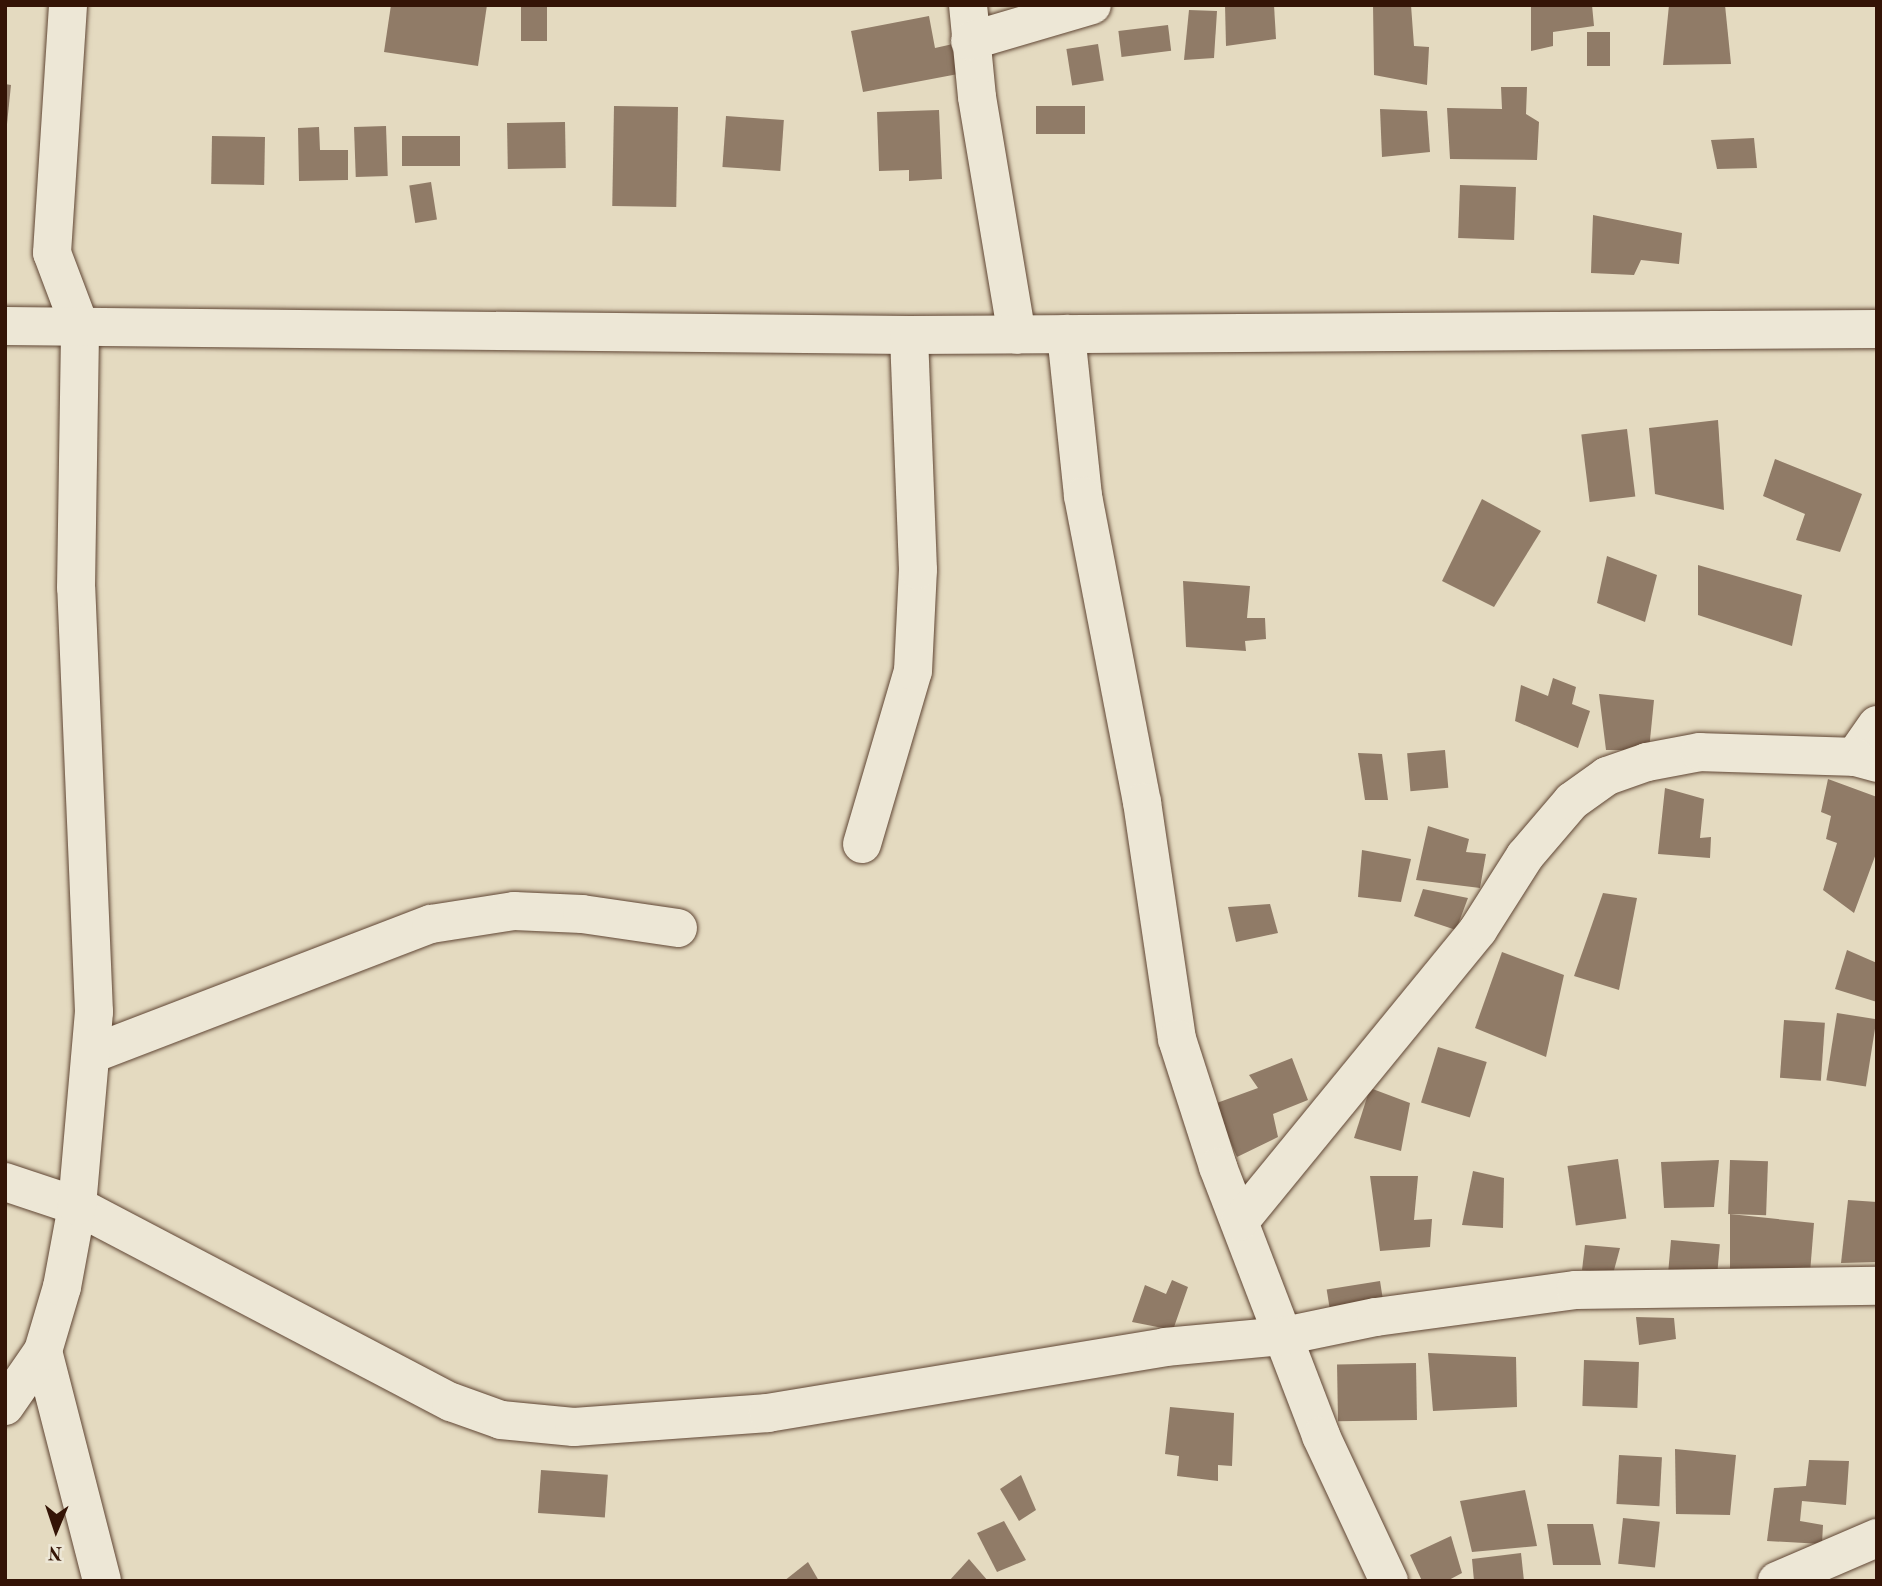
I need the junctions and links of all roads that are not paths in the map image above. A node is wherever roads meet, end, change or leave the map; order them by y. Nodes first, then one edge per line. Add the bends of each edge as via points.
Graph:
1 (68, 5) edge
2 (1091, 5) edge
3 (969, 23) edge
4 (5, 326) edge
5 (80, 327) junction
6 (1877, 329) edge
7 (1066, 334) junction
8 (909, 335) junction
9 (1017, 335) junction
10 (1877, 725) edge
11 (1866, 760) edge
12 (862, 844) dead end
13 (678, 928) dead end
14 (92, 1054) junction
15 (5, 1182) edge
16 (77, 1206) junction
17 (1240, 1221) junction
18 (1877, 1286) edge
19 (1284, 1336) junction
20 (43, 1351) junction
21 (5, 1406) edge
22 (1877, 1538) edge
23 (102, 1581) edge
24 (1389, 1581) edge
25 (1777, 1581) edge

1 - 5 street via 52,253
2 - 3 street
3 - 9 street
4 - 5 street
5 - 8 street
5 - 14 street via 76,588 92,944
6 - 7 street
7 - 9 street
7 - 17 street via 1083,496 1143,802 1177,1040
8 - 9 street
8 - 12 street via 918,556 913,671
10 - 11 street
11 - 17 street via 1700,752 1647,762 1607,776 1572,801 1525,856 1478,930
13 - 14 street via 582,914 514,911 431,924
14 - 16 street
15 - 16 street
16 - 19 street via 451,1402 501,1420 574,1427 768,1413 1165,1348
16 - 20 street
17 - 19 street
18 - 19 street via 1576,1290 1376,1317
19 - 24 street via 1321,1436
20 - 21 street
20 - 23 street
22 - 25 street

